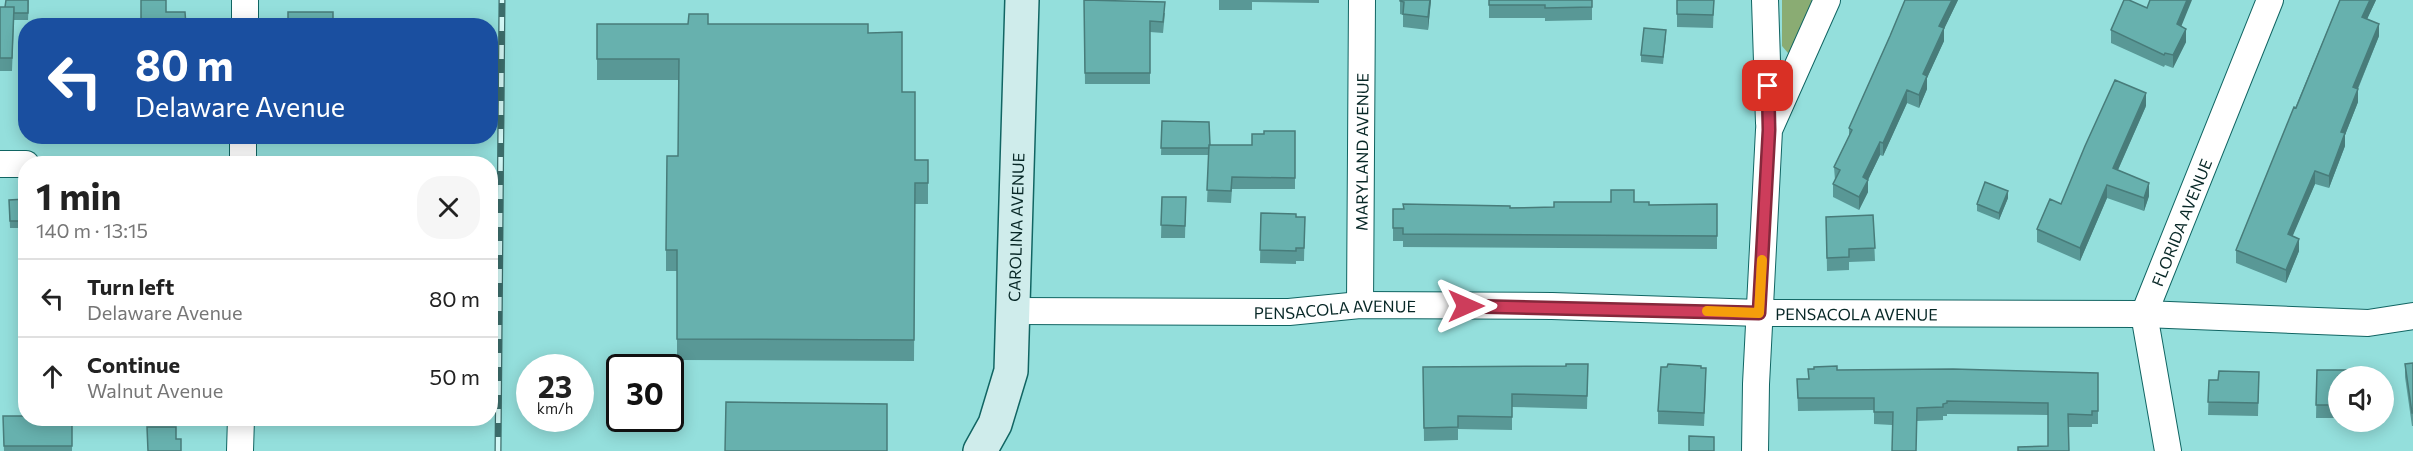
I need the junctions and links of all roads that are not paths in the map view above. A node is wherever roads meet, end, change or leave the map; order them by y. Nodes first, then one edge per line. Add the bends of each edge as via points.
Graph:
1 (245, 0) edge
2 (1022, 0) edge
3 (1362, 0) edge
4 (1765, 0) edge
5 (1827, 0) edge
6 (2270, 0) edge
7 (245, 18) edge
8 (1769, 130) junction
9 (0, 164) edge
10 (18, 164) edge
11 (1360, 306) junction
12 (1013, 311) junction
13 (1759, 313) junction
14 (2144, 314) junction
15 (2413, 316) edge
16 (241, 426) edge
17 (240, 451) edge
18 (981, 451) edge
19 (1755, 451) edge
20 (2168, 451) edge

1 - 7 street
2 - 12 street, CAROLINA AVENUE
3 - 11 street, MARYLAND AVENUE
4 - 8 street
5 - 8 street
6 - 14 street, FLORIDA AVENUE
8 - 13 street
9 - 10 street
11 - 12 street, PENSACOLA AVENUE via 1289,312
11 - 13 street, PENSACOLA AVENUE via 1552,306
12 - 18 street, CAROLINA AVENUE via 1011,371
13 - 14 street, PENSACOLA AVENUE
13 - 19 street
14 - 15 street, PENSACOLA AVENUE via 2368,323
14 - 20 street
16 - 17 street

